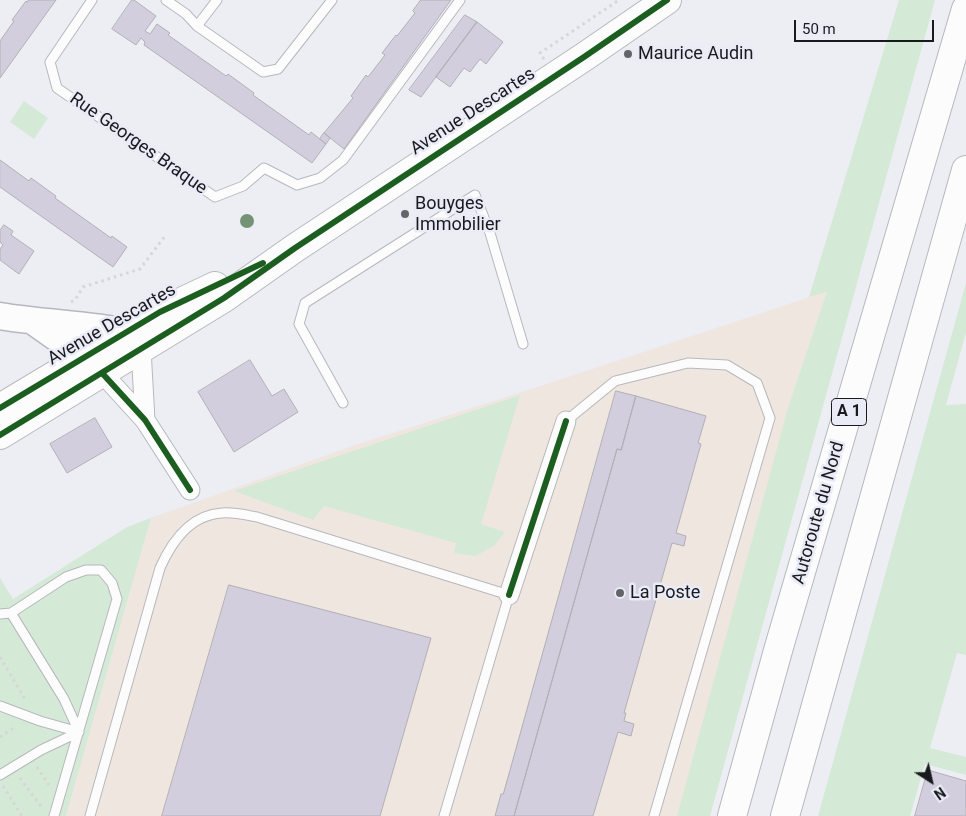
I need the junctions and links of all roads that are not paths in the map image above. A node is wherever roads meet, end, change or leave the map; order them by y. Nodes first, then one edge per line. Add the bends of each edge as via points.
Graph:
1 (92, 0) edge
2 (166, 0) edge
3 (217, 0) edge
4 (332, 0) edge
5 (460, 0) edge
6 (666, 0) edge
7 (966, 9) edge
8 (197, 26) junction
9 (966, 170) edge
10 (0, 316) edge
11 (34, 322) junction
12 (134, 340) junction
13 (523, 344) dead end
14 (92, 366) junction
15 (342, 403) dead end
16 (0, 408) edge
17 (146, 420) junction
18 (566, 421) joint
19 (0, 435) edge
20 (190, 490) dead end
21 (509, 595) junction
22 (11, 613) junction
23 (0, 614) edge
24 (0, 706) edge
25 (79, 732) junction
26 (0, 775) edge
27 (54, 816) edge
28 (90, 816) edge
29 (444, 816) edge
30 (654, 816) edge
31 (732, 816) edge
32 (785, 816) edge

1 - 5 lane, Rue Georges Braque via 50,62 57,88 215,197 243,186 264,168 297,185 320,178 343,160
2 - 8 lane
3 - 8 lane
4 - 8 lane via 278,69 263,72
6 - 12 main road, Avenue Descartes via 295,248 160,312
7 - 31 main road, Autoroute du Nord / A 1
9 - 32 main road
10 - 11 main road
11 - 12 main road via 93,326
11 - 14 main road
12 - 14 main road, Avenue Descartes
12 - 17 street
13 - 15 lane via 490,233 475,195 305,303 298,324
14 - 16 main road, Avenue Descartes
14 - 17 street
14 - 19 main road, Avenue Descartes
17 - 20 street
18 - 21 street
18 - 30 lane via 615,381 688,363 727,365 758,383 770,418
21 - 28 lane via 257,517 222,513 209,515 181,532 160,568
21 - 29 lane
22 - 23 lane
22 - 25 lane via 64,699
22 - 25 lane via 66,577 86,570 101,570 112,583 117,599
24 - 25 lane
25 - 26 lane
25 - 27 lane

